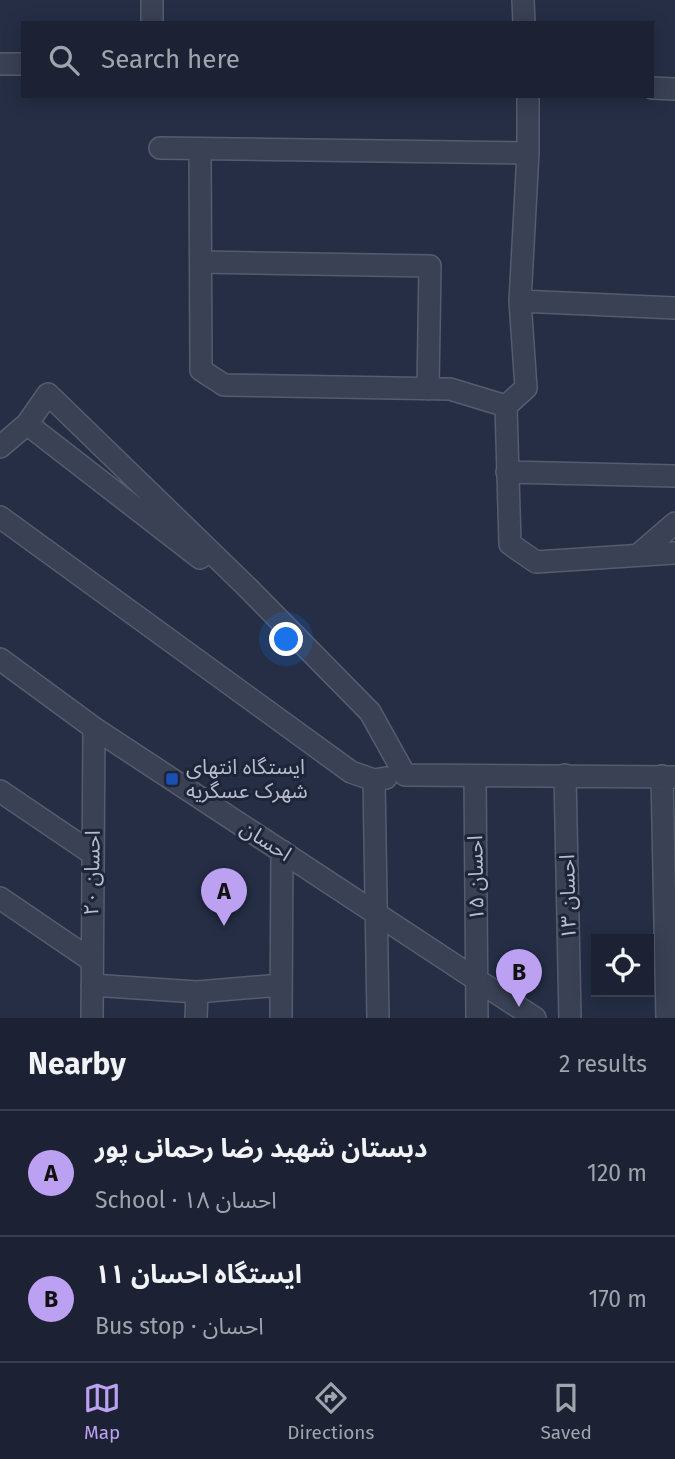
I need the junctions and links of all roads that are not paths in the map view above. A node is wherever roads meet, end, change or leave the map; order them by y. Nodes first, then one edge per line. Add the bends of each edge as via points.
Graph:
1 (152, 0) edge
2 (523, 0) edge
3 (152, 21) edge
4 (524, 21) edge
5 (0, 64) edge
6 (21, 64) edge
7 (654, 88) edge
8 (675, 89) edge
9 (528, 98) edge
10 (160, 148) dead end
11 (200, 149) junction
12 (528, 153) junction
13 (201, 262) junction
14 (520, 301) junction
15 (675, 308) edge
16 (428, 389) junction
17 (506, 406) junction
18 (27, 424) junction
19 (0, 447) edge
20 (507, 472) junction
21 (675, 476) edge
22 (0, 517) edge
23 (675, 523) edge
24 (675, 554) edge
25 (638, 555) junction
26 (247, 587) junction
27 (0, 659) edge
28 (94, 728) junction
29 (405, 775) junction
30 (565, 775) junction
31 (475, 776) junction
32 (669, 777) edge
33 (374, 780) junction
34 (0, 790) edge
35 (282, 851) junction
36 (93, 854) junction
37 (0, 898) edge
38 (379, 915) junction
39 (91, 960) junction
40 (478, 980) junction
41 (92, 985) junction
42 (281, 985) junction
43 (197, 992) junction
44 (92, 1018) edge
45 (196, 1018) edge
46 (281, 1018) edge
47 (378, 1018) edge
48 (477, 1018) edge
49 (535, 1018) edge
50 (570, 1018) edge
51 (667, 1018) edge

1 - 3 street
2 - 4 street
5 - 6 street
7 - 8 street
9 - 12 street
10 - 11 street
11 - 12 street
11 - 13 street
12 - 14 street
13 - 16 street via 201,370 224,385
13 - 16 street via 430,266
14 - 15 street
14 - 17 street via 526,388
16 - 17 street via 450,389
17 - 20 street
18 - 19 street
18 - 26 street via 198,556
18 - 26 street via 48,394
20 - 21 street
20 - 25 street via 510,544 536,562
22 - 33 street via 351,772
23 - 25 street
24 - 25 street
26 - 29 street via 370,712
27 - 28 street, احسان
28 - 35 street, احسان
28 - 36 street, احسان ۲۰
29 - 31 street
29 - 33 street
30 - 31 street
30 - 32 street
30 - 50 street, احسان ۱۳
31 - 40 street, احسان ۱۵
32 - 51 street
33 - 38 street
34 - 36 street
35 - 38 street, احسان
35 - 42 street
36 - 39 street, احسان ۲۰
37 - 39 street
38 - 40 street, احسان
38 - 47 street
39 - 41 street, احسان ۲۰
40 - 48 street, احسان ۱۵
40 - 49 street, احسان
41 - 43 street
41 - 44 street, احسان ۲۰
42 - 43 street
42 - 46 street
43 - 45 street

